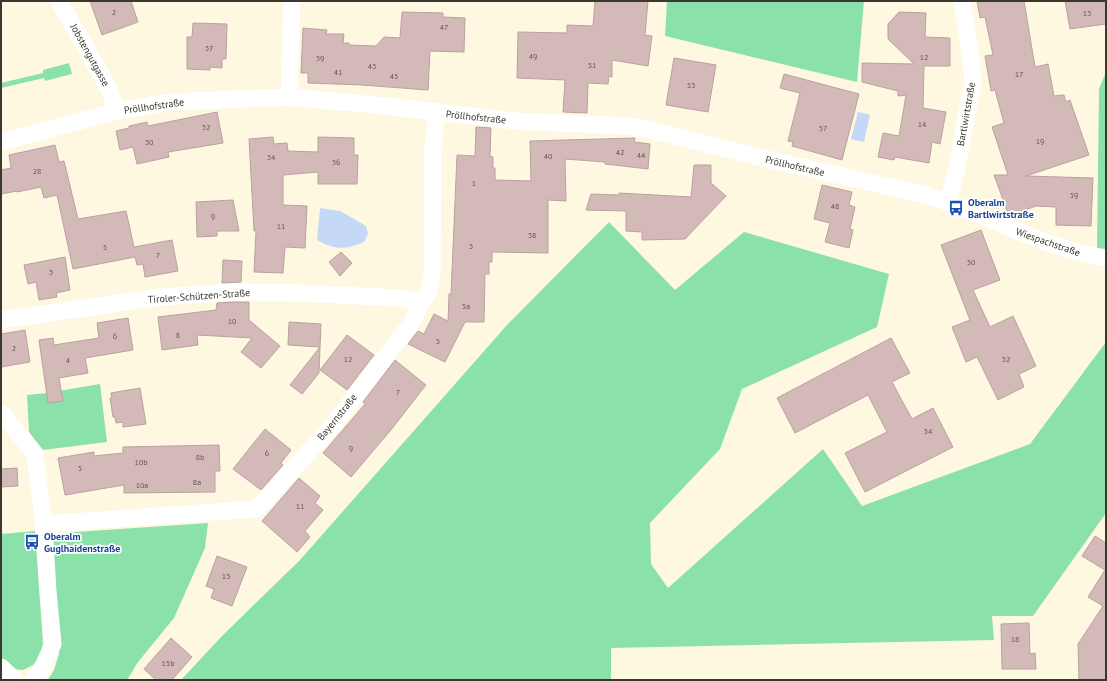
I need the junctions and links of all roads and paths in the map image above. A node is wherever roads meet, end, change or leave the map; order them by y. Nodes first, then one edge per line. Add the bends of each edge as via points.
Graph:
1 (59, 1) edge
2 (292, 1) edge
3 (962, 1) edge
4 (289, 97) junction
5 (118, 111) junction
6 (437, 112) junction
7 (1, 142) edge
8 (948, 202) junction
9 (1106, 258) edge
10 (422, 303) junction
11 (1, 320) edge
12 (1, 414) edge
13 (44, 524) junction
14 (1, 667) edge
15 (15, 680) edge
16 (33, 680) edge

1 - 5 street, Jobstengutgasse via 107,85
2 - 4 street
3 - 8 street, Bartlwirtstraße via 973,81
4 - 5 street, Pröllhofstraße via 169,102
4 - 6 street, Pröllhofstraße
5 - 7 street, Pröllhofstraße
6 - 8 street, Pröllhofstraße via 515,121 628,126
6 - 10 street, Bayernstraße via 433,146 432,277
8 - 9 street, Wiespachstraße via 1059,247
10 - 11 street, Tiroler-Schützen-Straße via 401,298 233,292 161,297
10 - 13 street, Bayernstraße via 410,325 332,426 257,509
12 - 13 street via 35,454
13 - 16 street via 53,644 41,671
14 - 15 street

